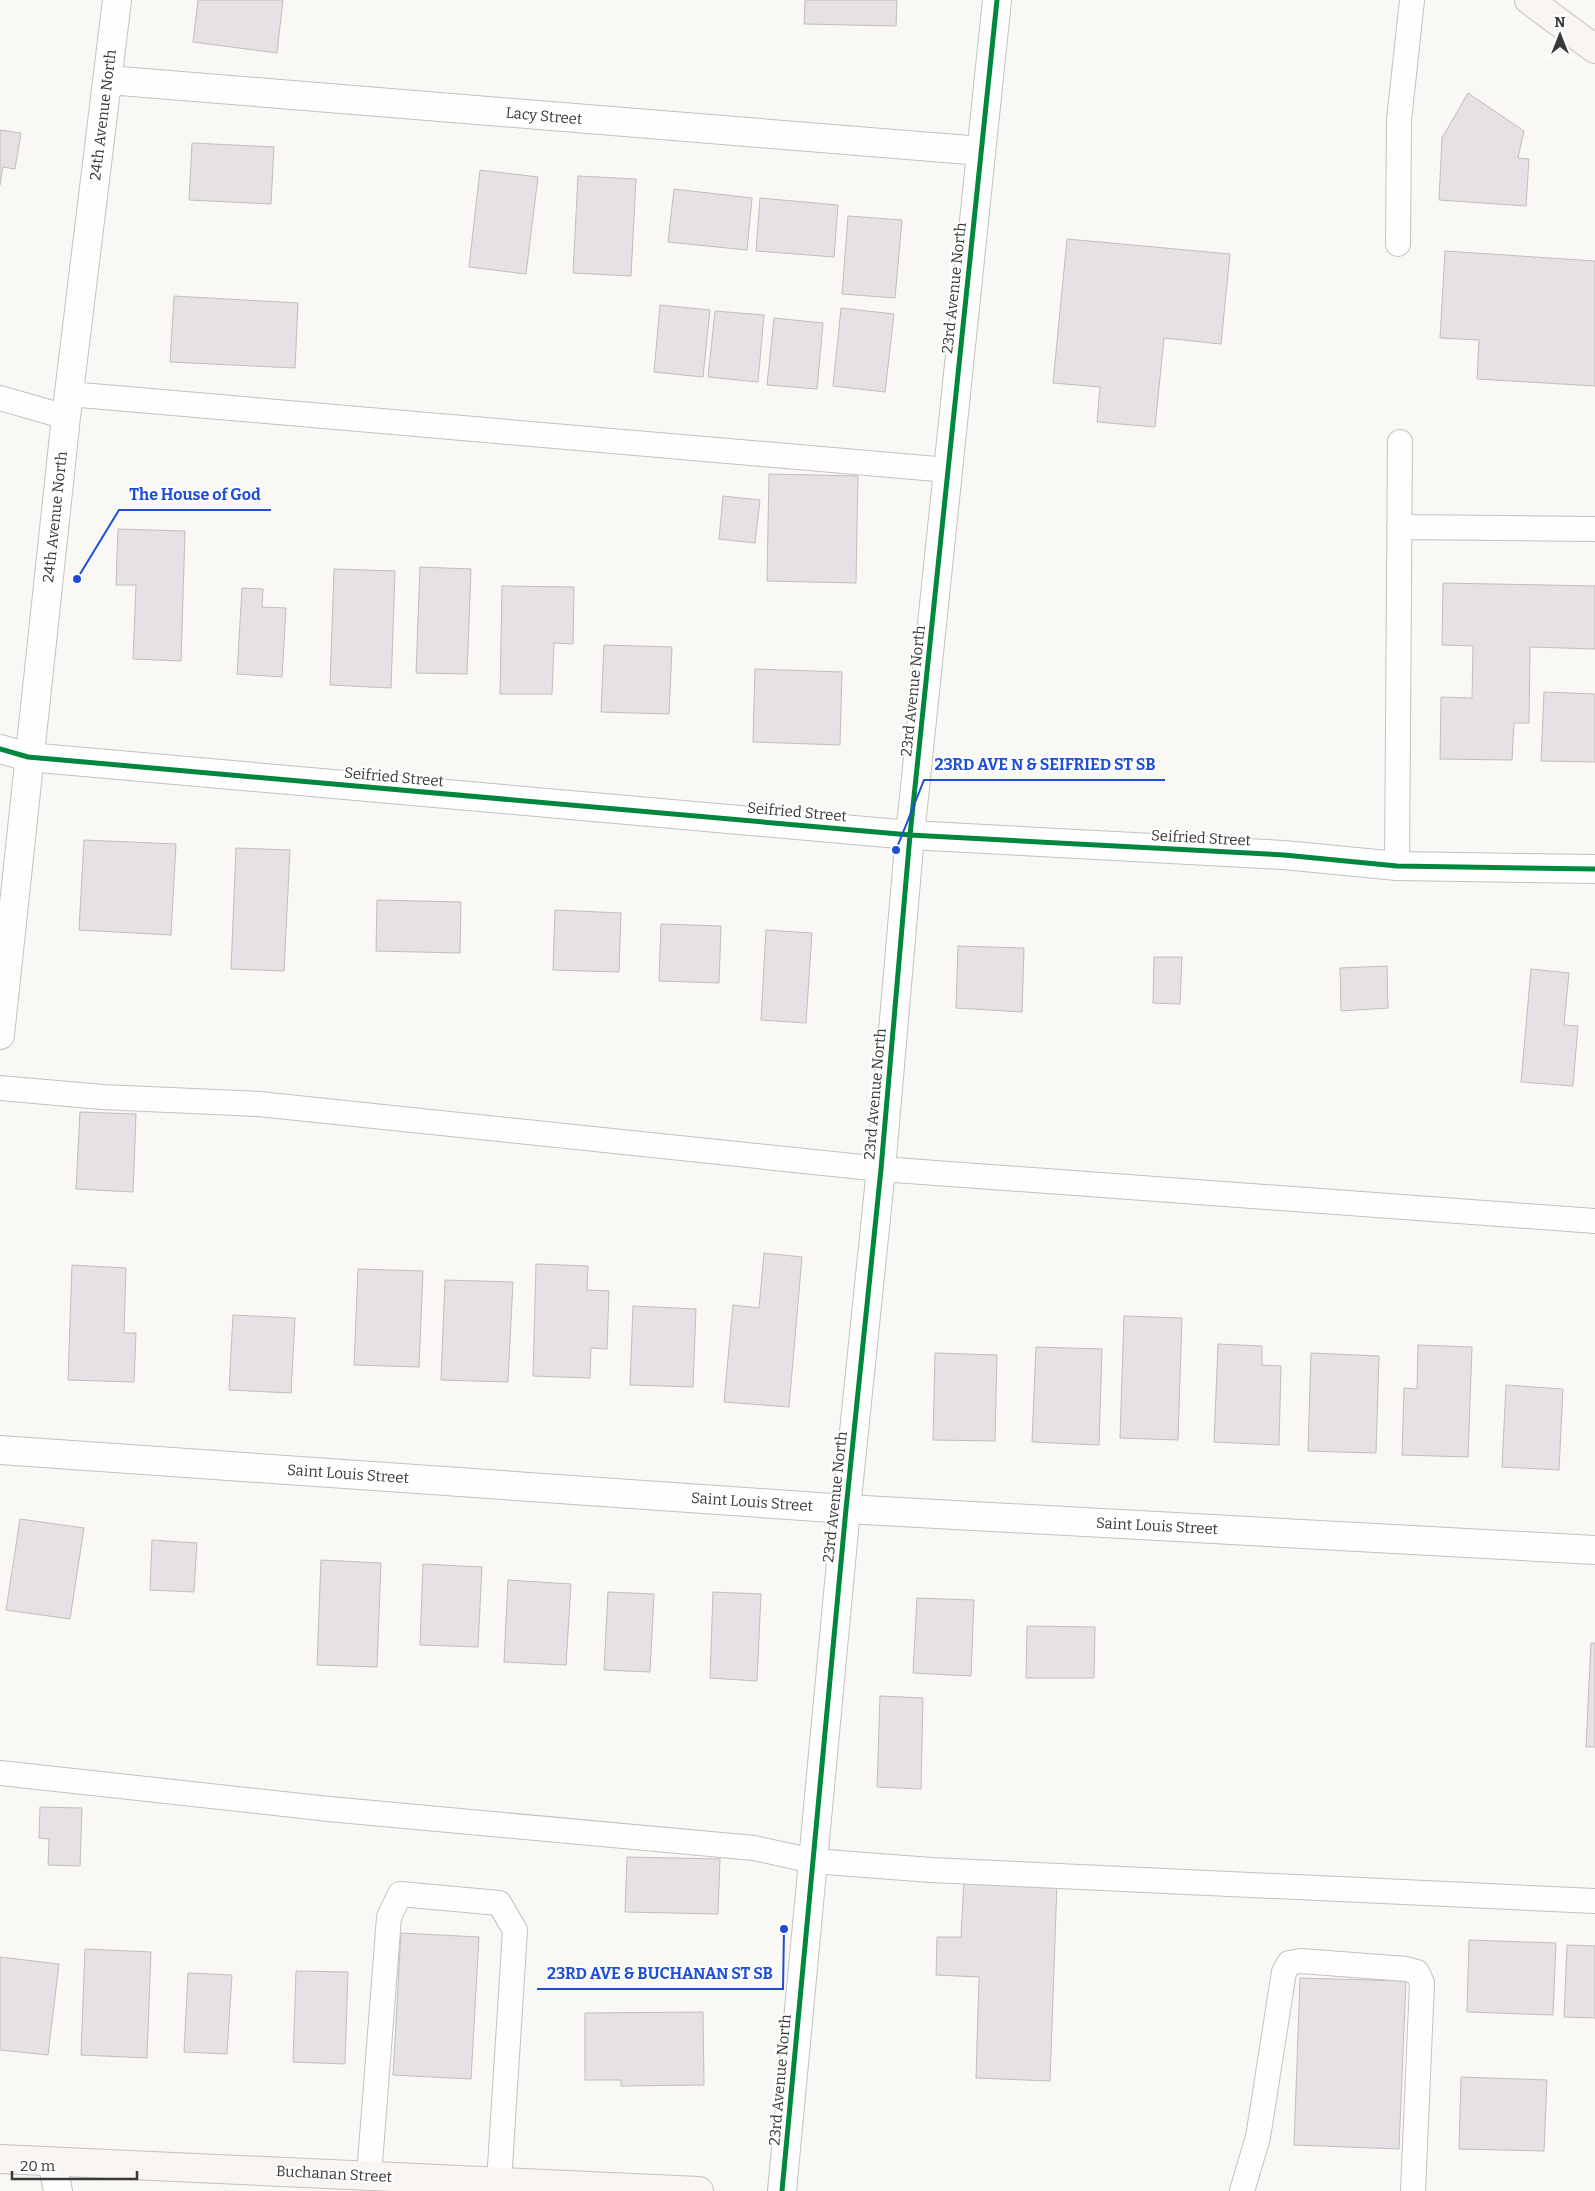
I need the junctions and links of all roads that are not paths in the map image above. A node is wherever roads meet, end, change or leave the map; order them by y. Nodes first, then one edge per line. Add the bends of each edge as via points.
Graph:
1 (117, 0) edge
2 (997, 0) edge
3 (1412, 0) edge
4 (1528, 0) edge
5 (1595, 48) edge
6 (108, 80) junction
7 (981, 151) junction
8 (1398, 244) dead end
9 (0, 398) edge
10 (67, 405) junction
11 (1400, 442) dead end
12 (948, 470) junction
13 (1399, 527) junction
14 (1595, 529) edge
15 (0, 749) edge
16 (28, 757) junction
17 (910, 834) junction
18 (1397, 866) junction
19 (1595, 869) edge
20 (0, 1036) edge
21 (0, 1088) edge
22 (881, 1168) junction
23 (1595, 1221) edge
24 (0, 1450) edge
25 (846, 1509) junction
26 (1595, 1550) edge
27 (0, 1772) edge
28 (813, 1861) junction
29 (1595, 1901) edge
30 (0, 2159) edge
31 (52, 2162) junction
32 (370, 2176) junction
33 (499, 2182) junction
34 (58, 2191) edge
35 (699, 2191) edge
36 (782, 2191) edge
37 (1242, 2191) edge
38 (1413, 2191) edge

1 - 6 street, 24th Avenue North
2 - 7 street, 23rd Avenue North
3 - 8 lane via 1399,120
4 - 5 street
6 - 7 street, Lacy Street
6 - 10 street, 24th Avenue North
7 - 12 street, 23rd Avenue North
9 - 10 lane
10 - 12 lane
10 - 16 street, 24th Avenue North
11 - 13 lane
12 - 17 street, 23rd Avenue North
13 - 14 lane
13 - 18 lane
15 - 16 street, Seifried Street
16 - 17 street, Seifried Street
16 - 20 street, 24th Avenue North
17 - 18 street, Seifried Street via 1284,855
17 - 22 street, 23rd Avenue North
18 - 19 street, Seifried Street
21 - 22 lane via 102,1098 259,1104
22 - 23 lane
22 - 25 street, 23rd Avenue North
24 - 25 street, Saint Louis Street
25 - 26 street, Saint Louis Street
25 - 28 street, 23rd Avenue North
27 - 28 lane via 329,1809 754,1848
28 - 29 lane via 931,1870
28 - 36 street, 23rd Avenue North
30 - 31 street, Buchanan Street
31 - 32 street, Buchanan Street
31 - 34 street
32 - 33 street, Buchanan Street
32 - 33 lane via 389,1917 400,1894 499,1903 515,1930
33 - 35 street, Buchanan Street
37 - 38 lane via 1258,2137 1284,1972 1289,1964 1301,1961 1417,1972 1422,1984

